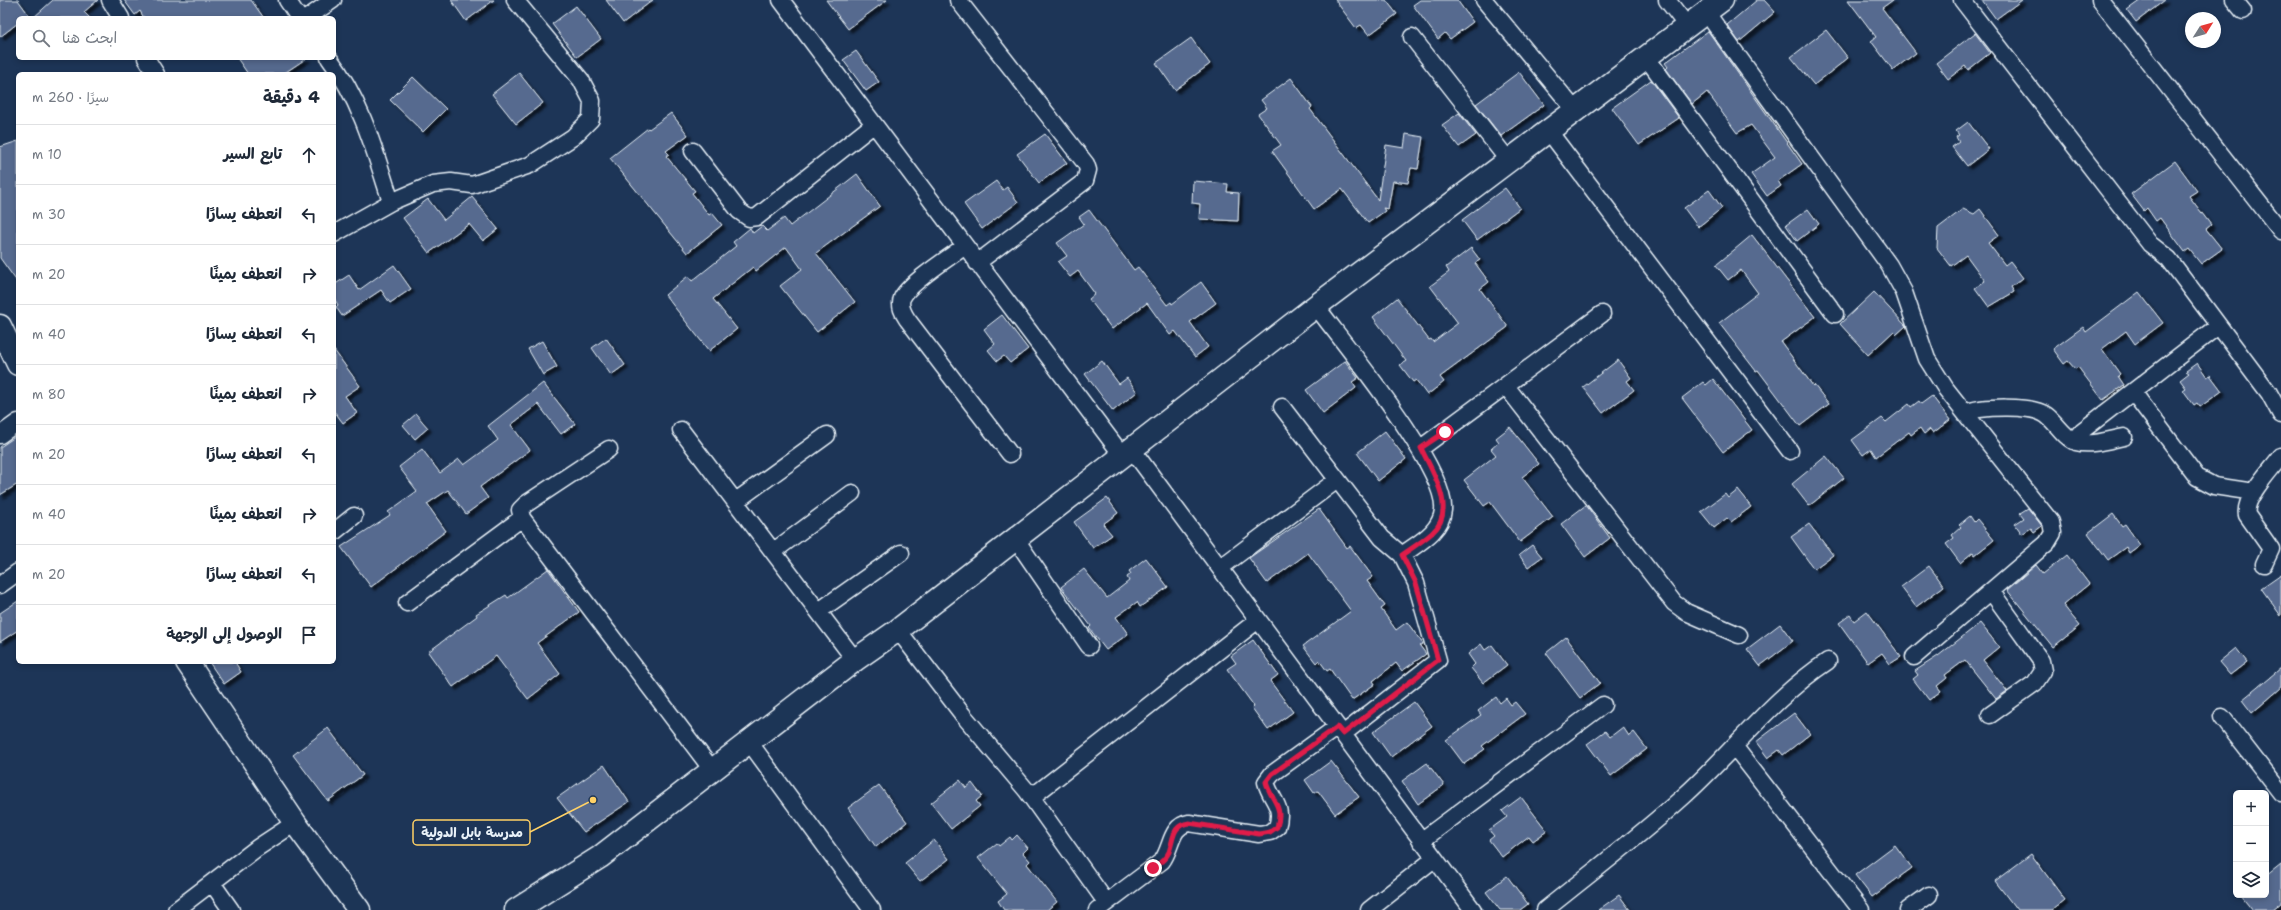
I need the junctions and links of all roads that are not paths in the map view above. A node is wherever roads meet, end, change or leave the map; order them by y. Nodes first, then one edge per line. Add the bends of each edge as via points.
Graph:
1 (110, 0) edge
2 (287, 0) edge
3 (333, 0) edge
4 (515, 0) edge
5 (781, 0) edge
6 (958, 0) edge
7 (1484, 0) edge
8 (1667, 0) edge
9 (1962, 0) edge
10 (2100, 0) edge
11 (1714, 6) edge
12 (120, 16) edge
13 (298, 16) edge
14 (310, 16) edge
15 (1687, 26) junction
16 (1412, 37) dead end
17 (1646, 57) junction
18 (147, 60) edge
19 (330, 60) edge
20 (155, 72) edge
21 (1575, 110) junction
22 (873, 124) junction
23 (1548, 130) junction
24 (692, 151) dead end
25 (1508, 160) junction
26 (391, 202) junction
27 (2281, 231) edge
28 (336, 233) edge
29 (965, 246) junction
30 (977, 262) junction
31 (1316, 306) junction
32 (1602, 314) dead end
33 (1834, 314) dead end
34 (0, 326) edge
35 (2218, 326) junction
36 (16, 360) edge
37 (1506, 386) junction
38 (2133, 392) junction
39 (1282, 407) dead end
40 (1965, 413) junction
41 (2281, 415) edge
42 (16, 423) edge
43 (681, 430) dead end
44 (0, 435) edge
45 (827, 435) dead end
46 (2124, 437) dead end
47 (2073, 441) junction
48 (1421, 448) junction
49 (610, 449) dead end
50 (1790, 451) dead end
51 (1126, 452) junction
52 (1010, 454) dead end
53 (2281, 456) edge
54 (1337, 480) junction
55 (2254, 492) junction
56 (852, 493) dead end
57 (736, 501) junction
58 (354, 516) dead end
59 (522, 518) junction
60 (336, 530) edge
61 (1015, 538) junction
62 (774, 550) junction
63 (901, 553) dead end
64 (1402, 555) junction
65 (2264, 564) dead end
66 (1220, 568) junction
67 (16, 573) edge
68 (0, 584) edge
69 (1990, 591) junction
70 (407, 603) dead end
71 (819, 611) junction
72 (1258, 620) junction
73 (898, 630) junction
74 (1739, 635) dead end
75 (1089, 646) dead end
76 (1914, 658) dead end
77 (855, 660) junction
78 (1828, 661) dead end
79 (187, 664) edge
80 (1603, 705) dead end
81 (1990, 715) dead end
82 (2222, 717) dead end
83 (1340, 731) junction
84 (750, 742) junction
85 (1734, 746) junction
86 (713, 771) junction
87 (1027, 791) junction
88 (2281, 792) edge
89 (295, 823) junction
90 (1421, 841) junction
91 (1434, 859) junction
92 (212, 883) junction
93 (1929, 895) dead end
94 (1101, 906) edge
95 (176, 910) edge
96 (231, 910) edge
97 (358, 910) edge
98 (516, 910) edge
99 (872, 910) edge
100 (1369, 910) edge
101 (1473, 910) edge
102 (1545, 910) edge
103 (1861, 910) edge
104 (1908, 910) edge

1 - 12 street
2 - 13 street
3 - 14 street
4 - 26 street via 581,80 592,101 592,120 573,138 530,166 472,185 451,182 433,184
5 - 22 street
6 - 30 street via 1086,164 1088,170 1085,181
7 - 21 street
8 - 15 street
9 - 35 street via 2150,244 2169,259
10 - 27 street
11 - 15 main road
11 - 40 street via 1890,265 1904,292 1927,360
15 - 17 main road
16 - 25 street
17 - 21 main road
17 - 33 street
18 - 20 street
19 - 26 street via 354,98 366,125
21 - 23 main road
22 - 24 street via 757,217 749,218 739,211
22 - 29 street
23 - 25 main road
23 - 50 street
25 - 31 main road
26 - 28 street
29 - 30 street
29 - 52 street via 912,286 902,299 902,309
30 - 51 street
31 - 48 street
31 - 51 main road
32 - 37 street
34 - 36 main road
35 - 38 street
35 - 41 street via 2269,392
37 - 48 street
37 - 74 street via 1674,603 1686,612
38 - 47 street via 2083,430
38 - 55 street via 2197,477 2214,486
39 - 54 street
40 - 47 street via 1975,408 2033,410 2045,415
40 - 69 street via 2051,522 2053,533 2047,543
42 - 44 street
43 - 57 street
45 - 57 street
46 - 47 street via 2084,444
48 - 64 street via 1438,482 1443,509 1440,521 1433,532
49 - 59 street via 526,504 520,510
51 - 61 main road
51 - 66 street
53 - 55 street
54 - 64 street via 1382,538
54 - 66 street
55 - 65 street via 2246,508 2247,514 2271,549
56 - 62 street
57 - 62 street
58 - 60 street
59 - 70 street
59 - 86 street
61 - 73 main road
61 - 75 street
62 - 71 street
63 - 71 street
64 - 83 street via 1416,583 1438,660
66 - 72 street
67 - 68 street
69 - 76 street
69 - 81 street via 2041,661 2043,671 2035,683
71 - 77 street
72 - 83 street
72 - 87 street via 1046,788 1037,794
73 - 77 main road
73 - 87 street via 963,715
77 - 84 main road
78 - 85 street via 1788,691
79 - 89 main road
80 - 90 street
82 - 88 street
83 - 90 street
83 - 94 street via 1272,774 1266,782 1279,807 1280,818 1277,827 1270,832 1259,834 1182,824 1175,830 1168,853 1162,861
84 - 86 main road
84 - 99 street
85 - 102 street via 1684,796
85 - 103 street
86 - 98 main road via 600,857
87 - 94 street
89 - 92 street
89 - 97 main road
90 - 91 street
91 - 100 street
91 - 101 street
92 - 95 street
92 - 96 street
93 - 104 street

